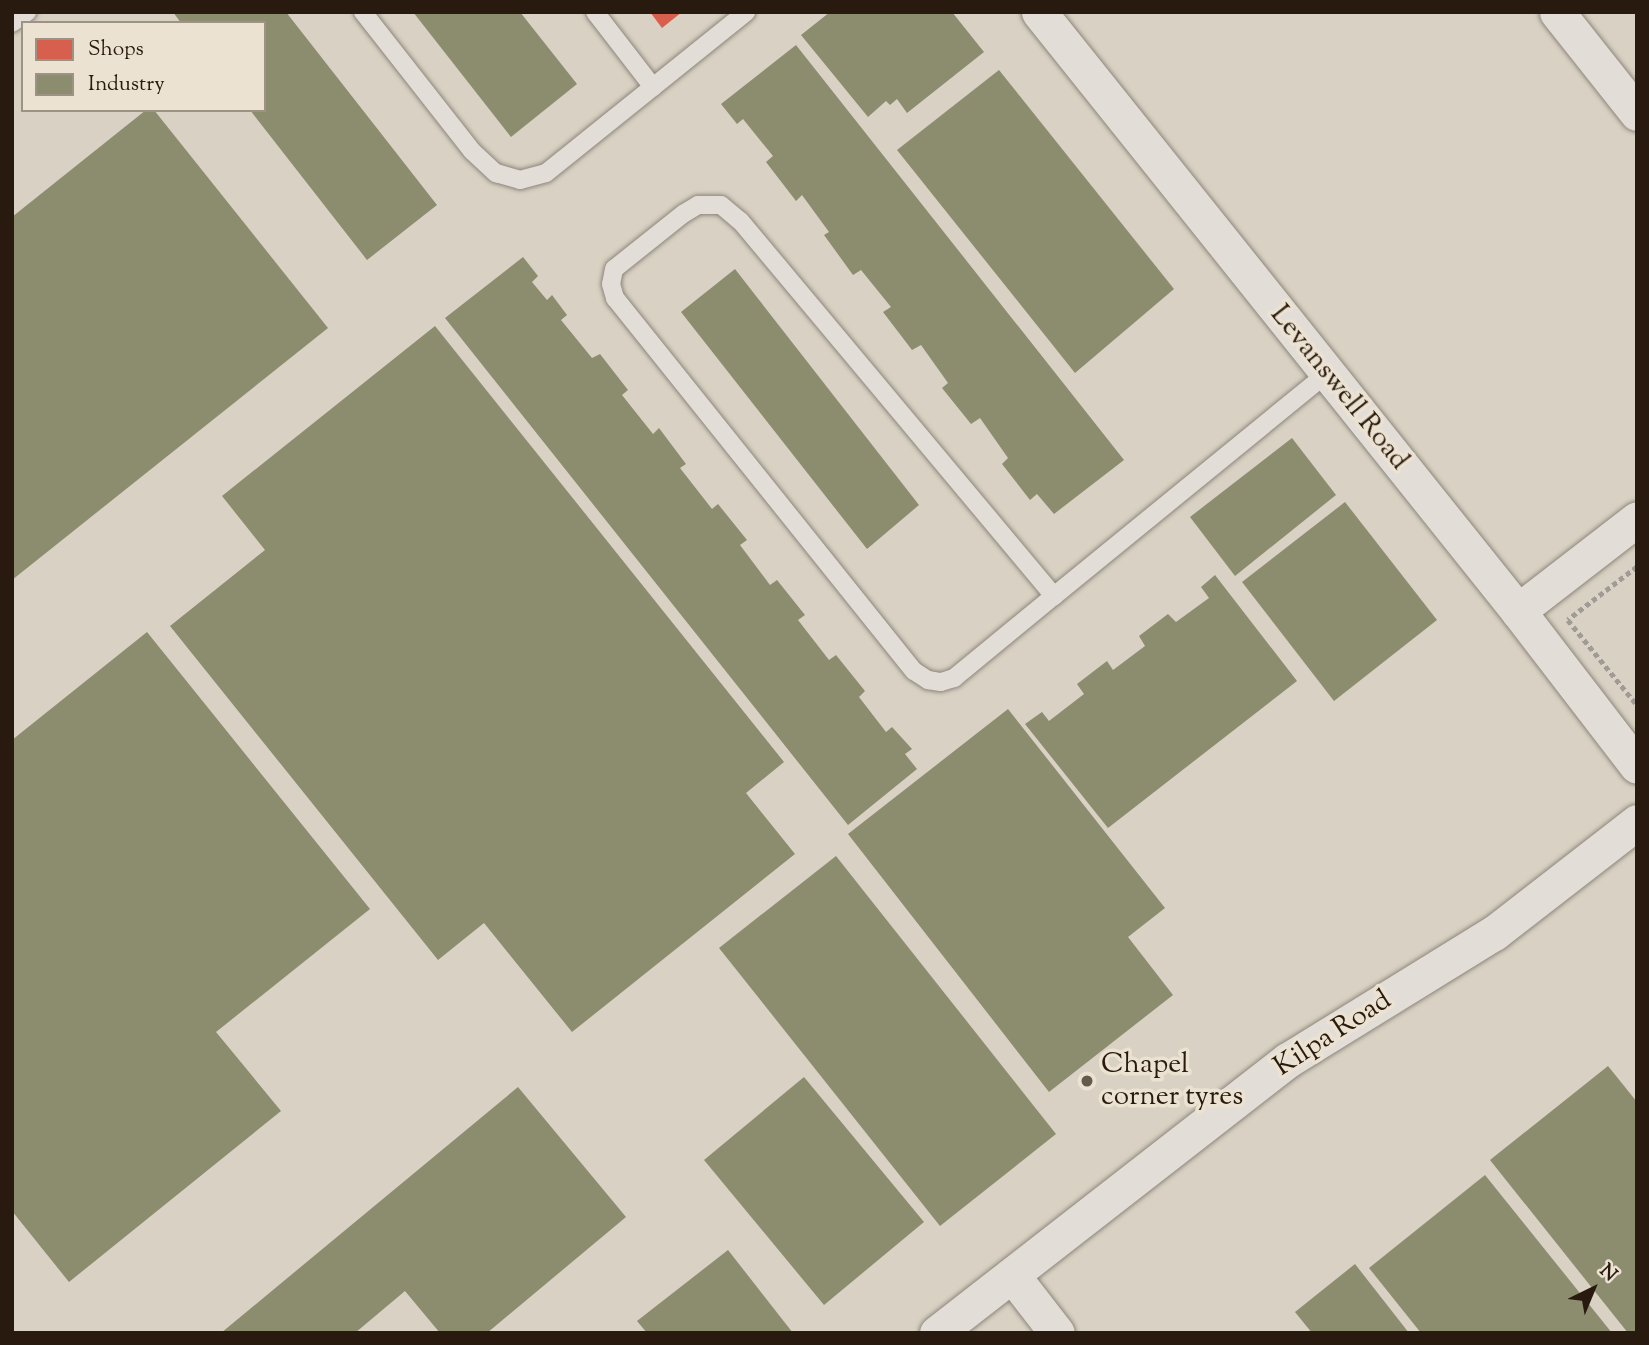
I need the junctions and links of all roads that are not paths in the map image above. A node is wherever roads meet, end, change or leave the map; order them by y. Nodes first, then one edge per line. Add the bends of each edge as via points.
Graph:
1 (27, 12) edge
2 (363, 12) edge
3 (595, 12) edge
4 (746, 12) edge
5 (1039, 12) edge
6 (1557, 12) edge
7 (12, 23) edge
8 (653, 87) junction
9 (1637, 113) edge
10 (1327, 373) junction
11 (1637, 519) edge
12 (1054, 596) junction
13 (1518, 611) junction
14 (1637, 766) edge
15 (1637, 822) edge
16 (1012, 1275) junction
17 (937, 1333) edge
18 (1057, 1333) edge

1 - 7 lane
2 - 8 lane via 472,151 496,173 520,180 546,173
3 - 8 lane
4 - 8 lane
5 - 10 street, Levanswell Road
6 - 9 street
10 - 12 lane
10 - 13 street, Levanswell Road
11 - 13 street
12 - 12 lane via 954,678 928,680 914,671 615,298 611,284 614,269 698,205 721,205 740,221
13 - 14 street, Levanswell Road
15 - 16 street, Kilpa Road via 1494,933 1288,1060
16 - 17 street, Kilpa Road
16 - 18 street

